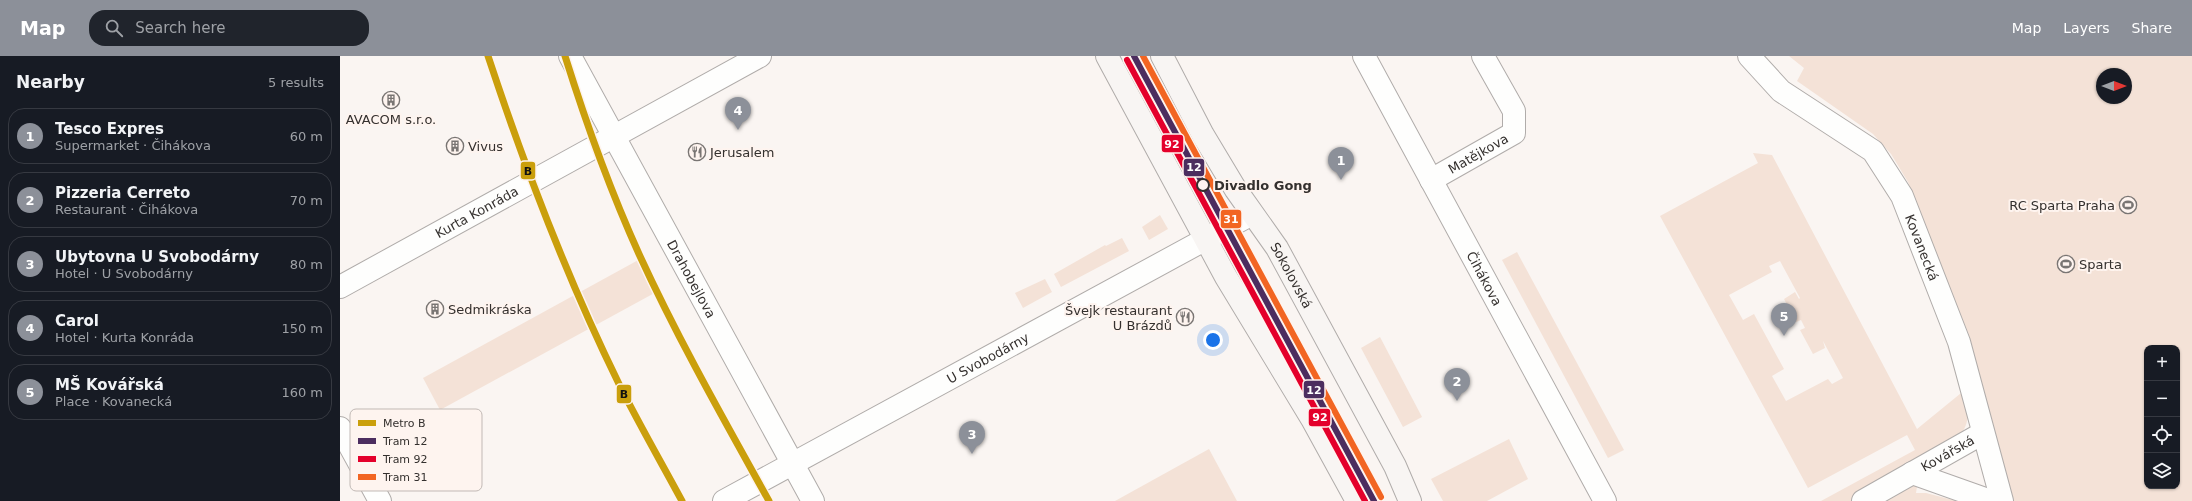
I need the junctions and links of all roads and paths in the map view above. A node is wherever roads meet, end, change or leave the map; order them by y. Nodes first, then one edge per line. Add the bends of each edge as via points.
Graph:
1 (570, 56) edge
2 (760, 56) edge
3 (1107, 56) edge
4 (1162, 56) edge
5 (1364, 56) edge
6 (1483, 56) edge
7 (1749, 56) edge
8 (613, 135) junction
9 (1431, 180) junction
10 (1252, 214) junction
11 (1206, 239) junction
12 (340, 287) edge
13 (340, 428) edge
14 (1983, 433) junction
15 (350, 446) edge
16 (793, 462) junction
17 (1912, 473) junction
18 (375, 491) edge
19 (380, 501) edge
20 (724, 501) edge
21 (813, 501) edge
22 (1357, 501) edge
23 (1410, 501) edge
24 (1604, 501) edge
25 (1863, 501) edge
26 (1991, 501) edge
27 (2002, 501) edge

1 - 8 street, Drahobejlova
2 - 8 street, Kurta Konráda
3 - 11 main road
4 - 10 main road, Sokolovská via 1203,135
5 - 9 street, Čihákova
6 - 9 street, Matějkova via 1514,112 1514,133
7 - 14 street, Kovanecká via 1781,91 1873,151 1902,196 1959,342
8 - 12 street, Kurta Konráda
8 - 16 street, Drahobejlova
9 - 24 street, Čihákova
10 - 11 street, U Svobodárny
10 - 23 main road, Sokolovská via 1277,248 1395,466
11 - 16 street, U Svobodárny
11 - 22 main road
13 - 15 street
14 - 17 street, Kovářská
14 - 27 street, Kovanecká
16 - 20 street, U Svobodárny
16 - 21 street, Drahobejlova
17 - 25 street, Kovářská
17 - 26 street, Kovářská
18 - 19 street

